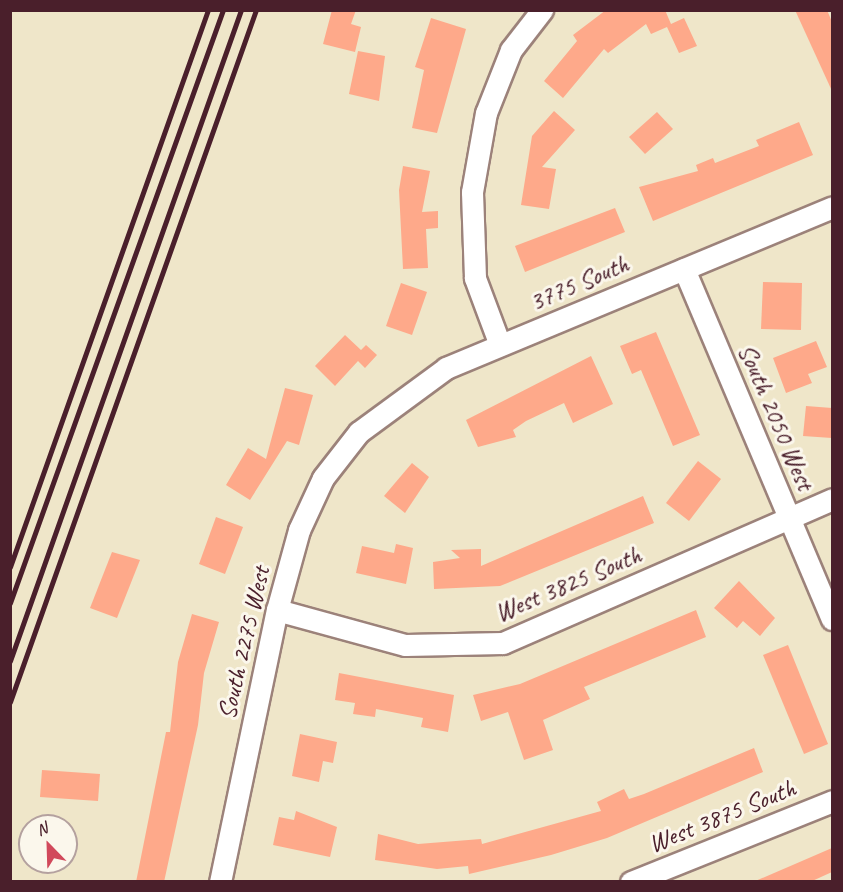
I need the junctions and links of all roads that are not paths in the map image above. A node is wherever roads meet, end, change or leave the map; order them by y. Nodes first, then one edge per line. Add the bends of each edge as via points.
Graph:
1 (542, 10) edge
2 (832, 207) edge
3 (684, 269) junction
4 (500, 345) junction
5 (359, 432) joint
6 (832, 499) edge
7 (790, 518) junction
8 (277, 610) junction
9 (832, 619) edge
10 (832, 801) edge
11 (220, 882) edge
12 (631, 882) edge

1 - 4 street via 511,50 486,112 472,192 475,278
2 - 3 street, 3775 South
3 - 4 street, 3775 South
3 - 7 street, South 2050 West
4 - 5 street, 3775 South via 446,368
5 - 8 street, South 2275 West via 319,488 299,530
6 - 7 street, West 3825 South
7 - 8 street, West 3825 South via 503,643 405,645
7 - 9 street, South 2050 West
8 - 11 street, South 2275 West
10 - 12 street, West 3875 South

